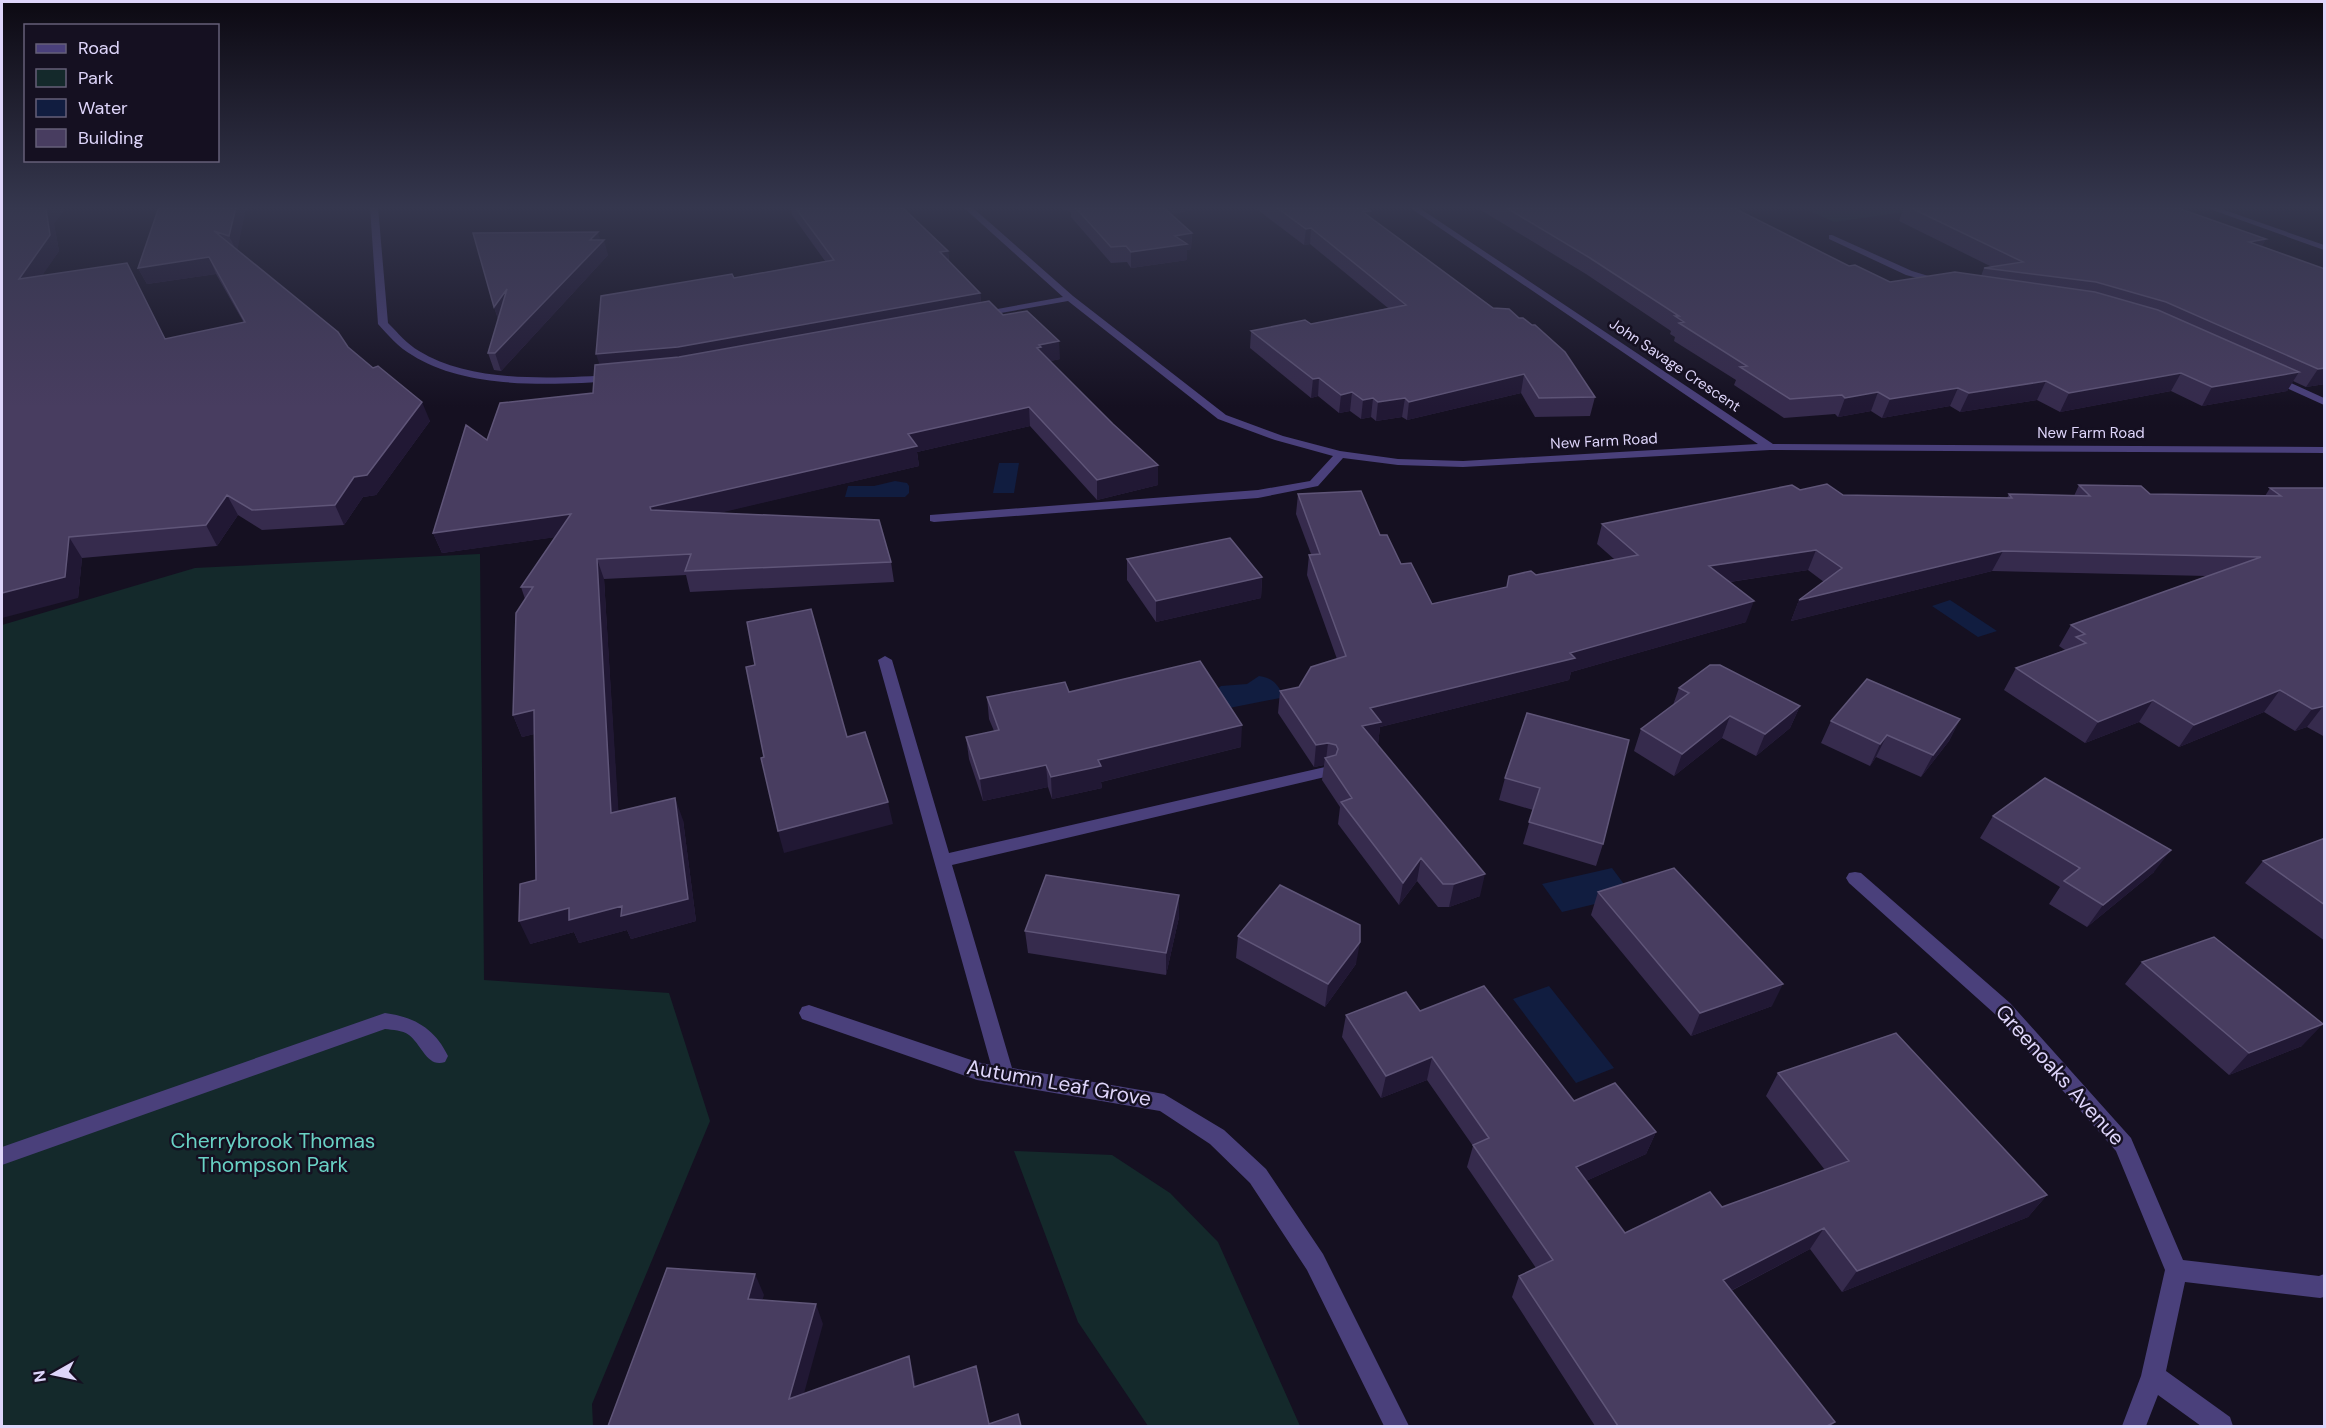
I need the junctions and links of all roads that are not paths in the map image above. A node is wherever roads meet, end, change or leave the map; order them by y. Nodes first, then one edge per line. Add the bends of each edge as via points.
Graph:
1 (379, 274) edge
2 (1042, 274) edge
3 (1512, 274) edge
4 (1911, 274) edge
5 (1952, 285) edge
6 (1070, 298) junction
7 (976, 316) edge
8 (2260, 372) edge
9 (626, 377) edge
10 (2325, 402) edge
11 (1770, 447) junction
12 (2325, 450) edge
13 (1340, 454) junction
14 (934, 518) dead end
15 (885, 660) dead end
16 (1325, 772) edge
17 (943, 861) junction
18 (1855, 878) dead end
19 (808, 1013) dead end
20 (438, 1056) dead end
21 (1004, 1076) junction
22 (2, 1156) edge
23 (2176, 1270) junction
24 (2325, 1285) edge
25 (2153, 1376) junction
26 (1397, 1426) edge
27 (2134, 1426) edge
28 (2221, 1426) edge

1 - 9 street via 383,324 417,354 448,367 494,376 561,381
2 - 6 street, New Farm Road
3 - 11 street, John Savage Crescent
4 - 5 street
6 - 7 street
6 - 13 street, New Farm Road via 1222,417
8 - 10 street
11 - 12 street, New Farm Road
11 - 13 street, New Farm Road via 1463,464 1398,462
13 - 14 street via 1314,484 1258,494
15 - 17 street
16 - 17 street
17 - 21 street
18 - 23 street, Greenoaks Avenue via 2003,1009 2124,1145
19 - 21 street, Autumn Leaf Grove via 977,1071
20 - 22 street via 419,1030 406,1023 385,1021
21 - 26 street, Autumn Leaf Grove via 1164,1103 1217,1137 1258,1176 1315,1262
23 - 24 street
23 - 25 street
25 - 27 street
25 - 28 street

